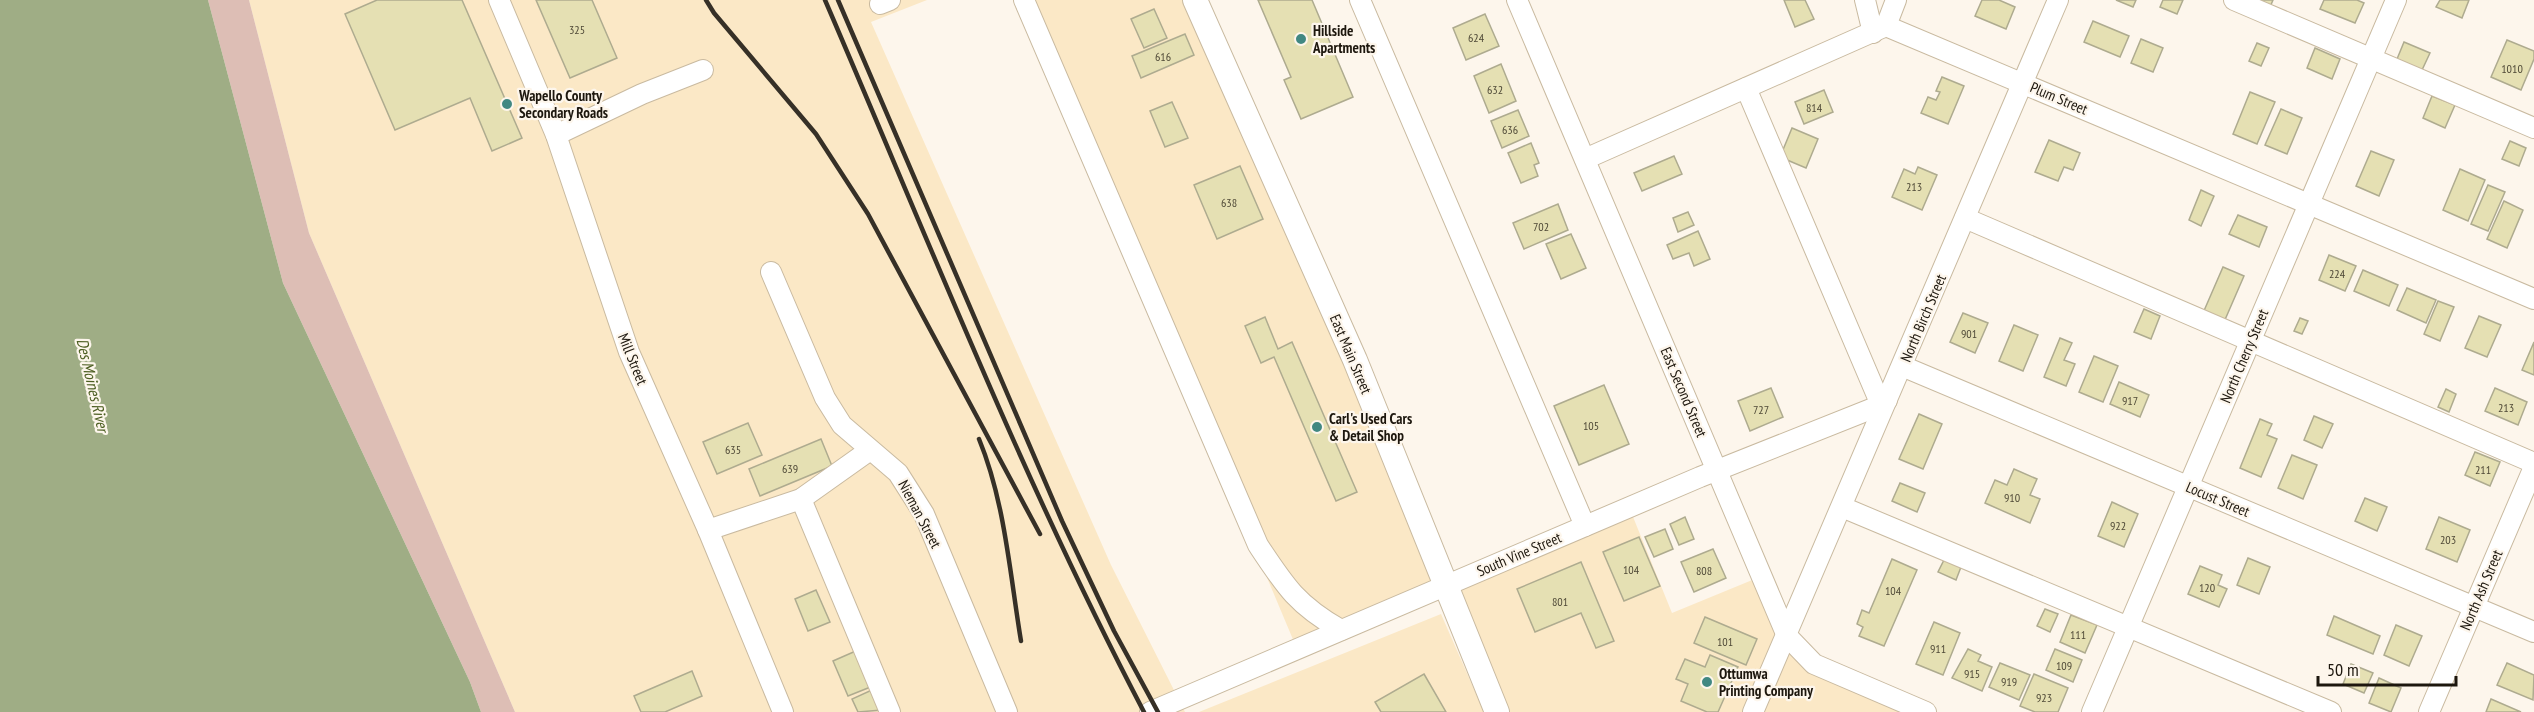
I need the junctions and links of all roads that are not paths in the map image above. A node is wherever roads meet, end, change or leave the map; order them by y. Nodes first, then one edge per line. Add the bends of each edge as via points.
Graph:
1 (499, 0) edge
2 (1024, 0) edge
3 (1196, 0) edge
4 (1360, 0) edge
5 (1517, 0) edge
6 (1865, 0) edge
7 (1896, 0) edge
8 (2058, 0) edge
9 (2234, 0) edge
10 (2396, 0) edge
11 (1879, 30) junction
12 (2371, 58) junction
13 (703, 70) dead end
14 (2023, 83) junction
15 (1746, 88) junction
16 (2534, 128) edge
17 (556, 135) junction
18 (1585, 159) junction
19 (2309, 204) junction
20 (1965, 218) junction
21 (771, 273) dead end
22 (2534, 299) edge
23 (2251, 341) junction
24 (1902, 366) junction
25 (1884, 403) junction
26 (870, 450) junction
27 (2534, 465) edge
28 (1717, 470) junction
29 (2188, 486) junction
30 (801, 499) junction
31 (1842, 507) junction
32 (1585, 526) junction
33 (708, 530) junction
34 (1447, 585) junction
35 (2474, 607) junction
36 (2129, 626) junction
37 (1341, 630) junction
38 (2534, 632) edge
39 (1787, 636) junction
40 (783, 712) edge
41 (890, 712) edge
42 (1007, 712) edge
43 (1150, 712) edge
44 (1497, 712) edge
45 (1753, 712) edge
46 (1926, 712) edge
47 (2092, 712) edge
48 (2331, 712) edge
49 (2429, 712) edge

1 - 17 street, Mill Street
2 - 37 street via 1258,545 1283,584 1310,612
3 - 34 main road, East Main Street via 1354,360
4 - 32 street
5 - 18 street, East Second Street
6 - 11 street
7 - 11 street
8 - 14 street, North Birch Street
9 - 12 street
10 - 12 street, North Cherry Street
11 - 14 street, Plum Street
11 - 15 street
12 - 16 street
12 - 19 street, North Cherry Street
13 - 17 street
14 - 19 street, Plum Street
14 - 20 street, North Birch Street
15 - 18 street
15 - 25 street
17 - 33 street, Mill Street via 628,352
18 - 28 street, East Second Street
19 - 22 street, Plum Street
19 - 23 street, North Cherry Street
20 - 23 street
20 - 24 street, North Birch Street
21 - 26 street, Nieman Street via 825,398 842,425
23 - 27 street
23 - 29 street, North Cherry Street
24 - 25 street, North Birch Street
24 - 29 street, Locust Street
25 - 28 street, South Vine Street
25 - 31 street, North Birch Street
26 - 30 street
26 - 42 street, Nieman Street via 898,473 924,514
27 - 35 street, North Ash Street
28 - 32 street, South Vine Street
28 - 39 street, East Second Street
29 - 35 street, Locust Street
29 - 36 street, North Cherry Street
30 - 33 street
30 - 41 street
31 - 36 street
31 - 39 street, North Birch Street
32 - 34 street, South Vine Street
33 - 40 street, Mill Street
34 - 37 street, South Vine Street
34 - 44 main road, East Main Street
35 - 38 street, Locust Street
35 - 49 street, North Ash Street
36 - 47 street, North Cherry Street
36 - 48 street
37 - 43 street, South Vine Street
39 - 45 street, North Birch Street
39 - 46 street, East Second Street via 1814,664

